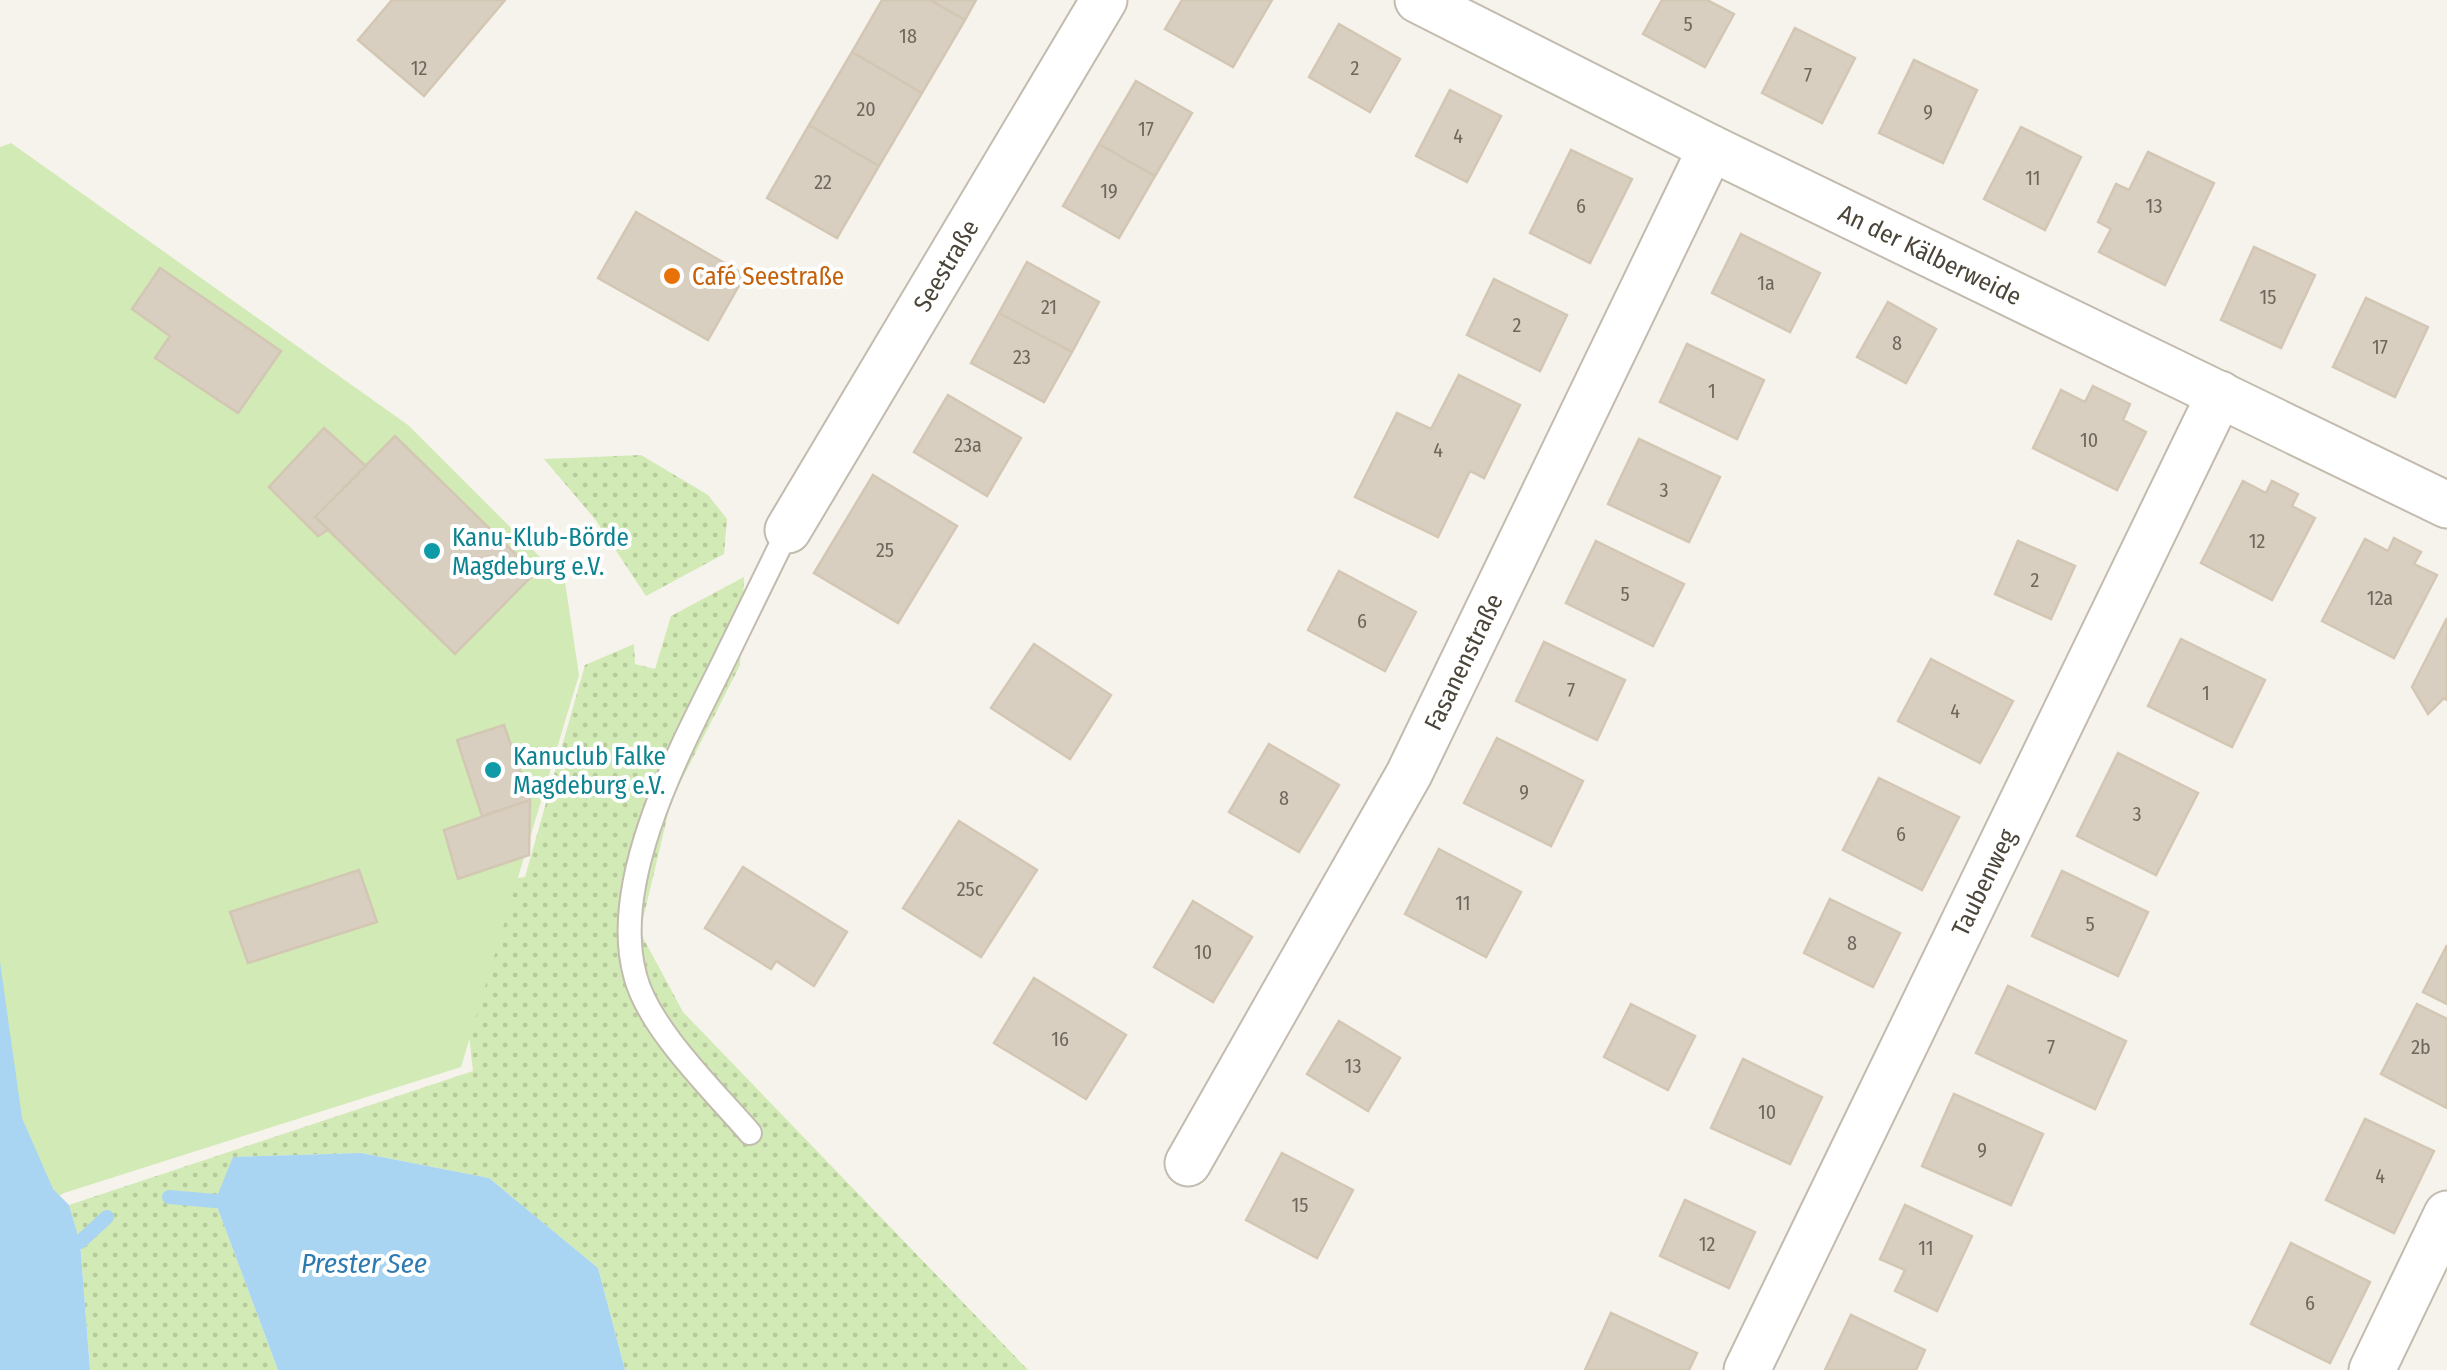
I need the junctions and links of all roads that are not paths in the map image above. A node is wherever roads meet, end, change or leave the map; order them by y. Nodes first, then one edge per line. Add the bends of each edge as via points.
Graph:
1 (1104, 0) edge
2 (1418, 0) edge
3 (1711, 148) junction
4 (2220, 394) junction
5 (2447, 505) edge
6 (788, 530) joint
7 (750, 1133) dead end
8 (1188, 1162) dead end
9 (2447, 1214) edge
10 (1747, 1370) edge
11 (2372, 1370) edge

1 - 6 street, Seestraße
2 - 3 street, An der Kälberweide
3 - 4 street, An der Kälberweide
3 - 8 street, Fasanenstraße via 1409,774
4 - 5 street, An der Kälberweide
4 - 10 street, Taubenweg
6 - 7 lane via 668,774 630,914 634,974 654,1018
9 - 11 street

